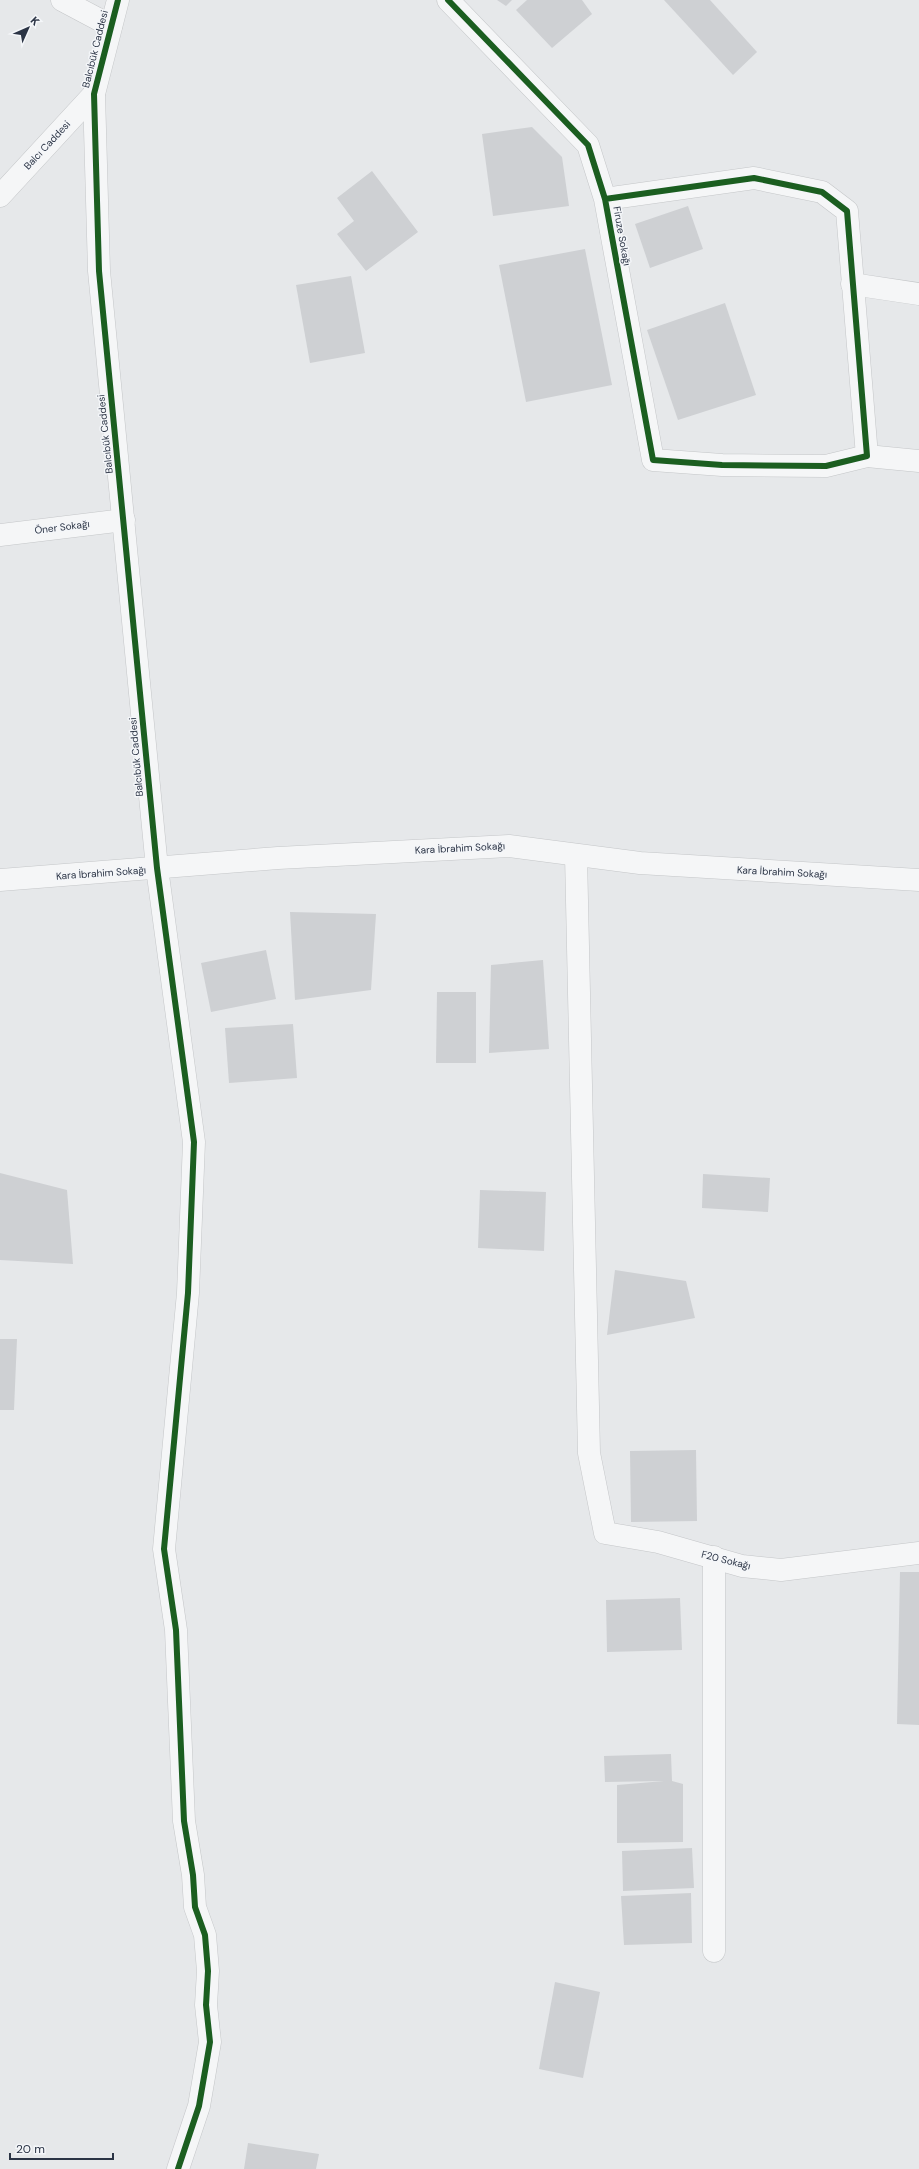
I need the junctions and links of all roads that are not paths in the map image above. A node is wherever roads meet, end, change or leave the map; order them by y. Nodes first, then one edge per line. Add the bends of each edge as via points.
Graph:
1 (62, 0) edge
2 (118, 0) edge
3 (448, 0) edge
4 (111, 26) junction
5 (94, 94) junction
6 (0, 196) edge
7 (605, 198) junction
8 (852, 284) junction
9 (919, 294) edge
10 (867, 456) junction
11 (919, 461) edge
12 (124, 520) junction
13 (0, 535) edge
14 (576, 855) junction
15 (157, 868) junction
16 (0, 880) edge
17 (919, 880) edge
18 (919, 1553) edge
19 (714, 1557) junction
20 (714, 1952) dead end
21 (178, 2169) edge

1 - 4 street
2 - 4 street, Balcıbük Caddesi
3 - 7 street, Firuze Sokağı via 588,144
4 - 5 street, Balcıbük Caddesi
5 - 6 street, Balcı Caddesi
5 - 12 street, Balcıbük Caddesi via 99,271
7 - 8 street via 754,178 822,192 846,211
7 - 10 street, Firuze Sokağı via 653,460 722,465 826,466
8 - 9 street
8 - 10 street
10 - 11 street
12 - 13 street, Öner Sokağı
12 - 15 street, Balcıbük Caddesi
14 - 15 street, Kara İbrahim Sokağı via 509,846 278,858
14 - 17 street, Kara İbrahim Sokağı via 640,863
14 - 19 street, F20 Sokağı via 588,1453 605,1533 658,1542
15 - 16 street, Kara İbrahim Sokağı
15 - 21 street, Balcıbük Caddesi via 194,1142 188,1293 164,1549 176,1630 184,1821 195,1907 205,1935 208,1971 206,2005 210,2042 199,2106
18 - 19 street, F20 Sokağı via 781,1570 742,1566
19 - 20 street

